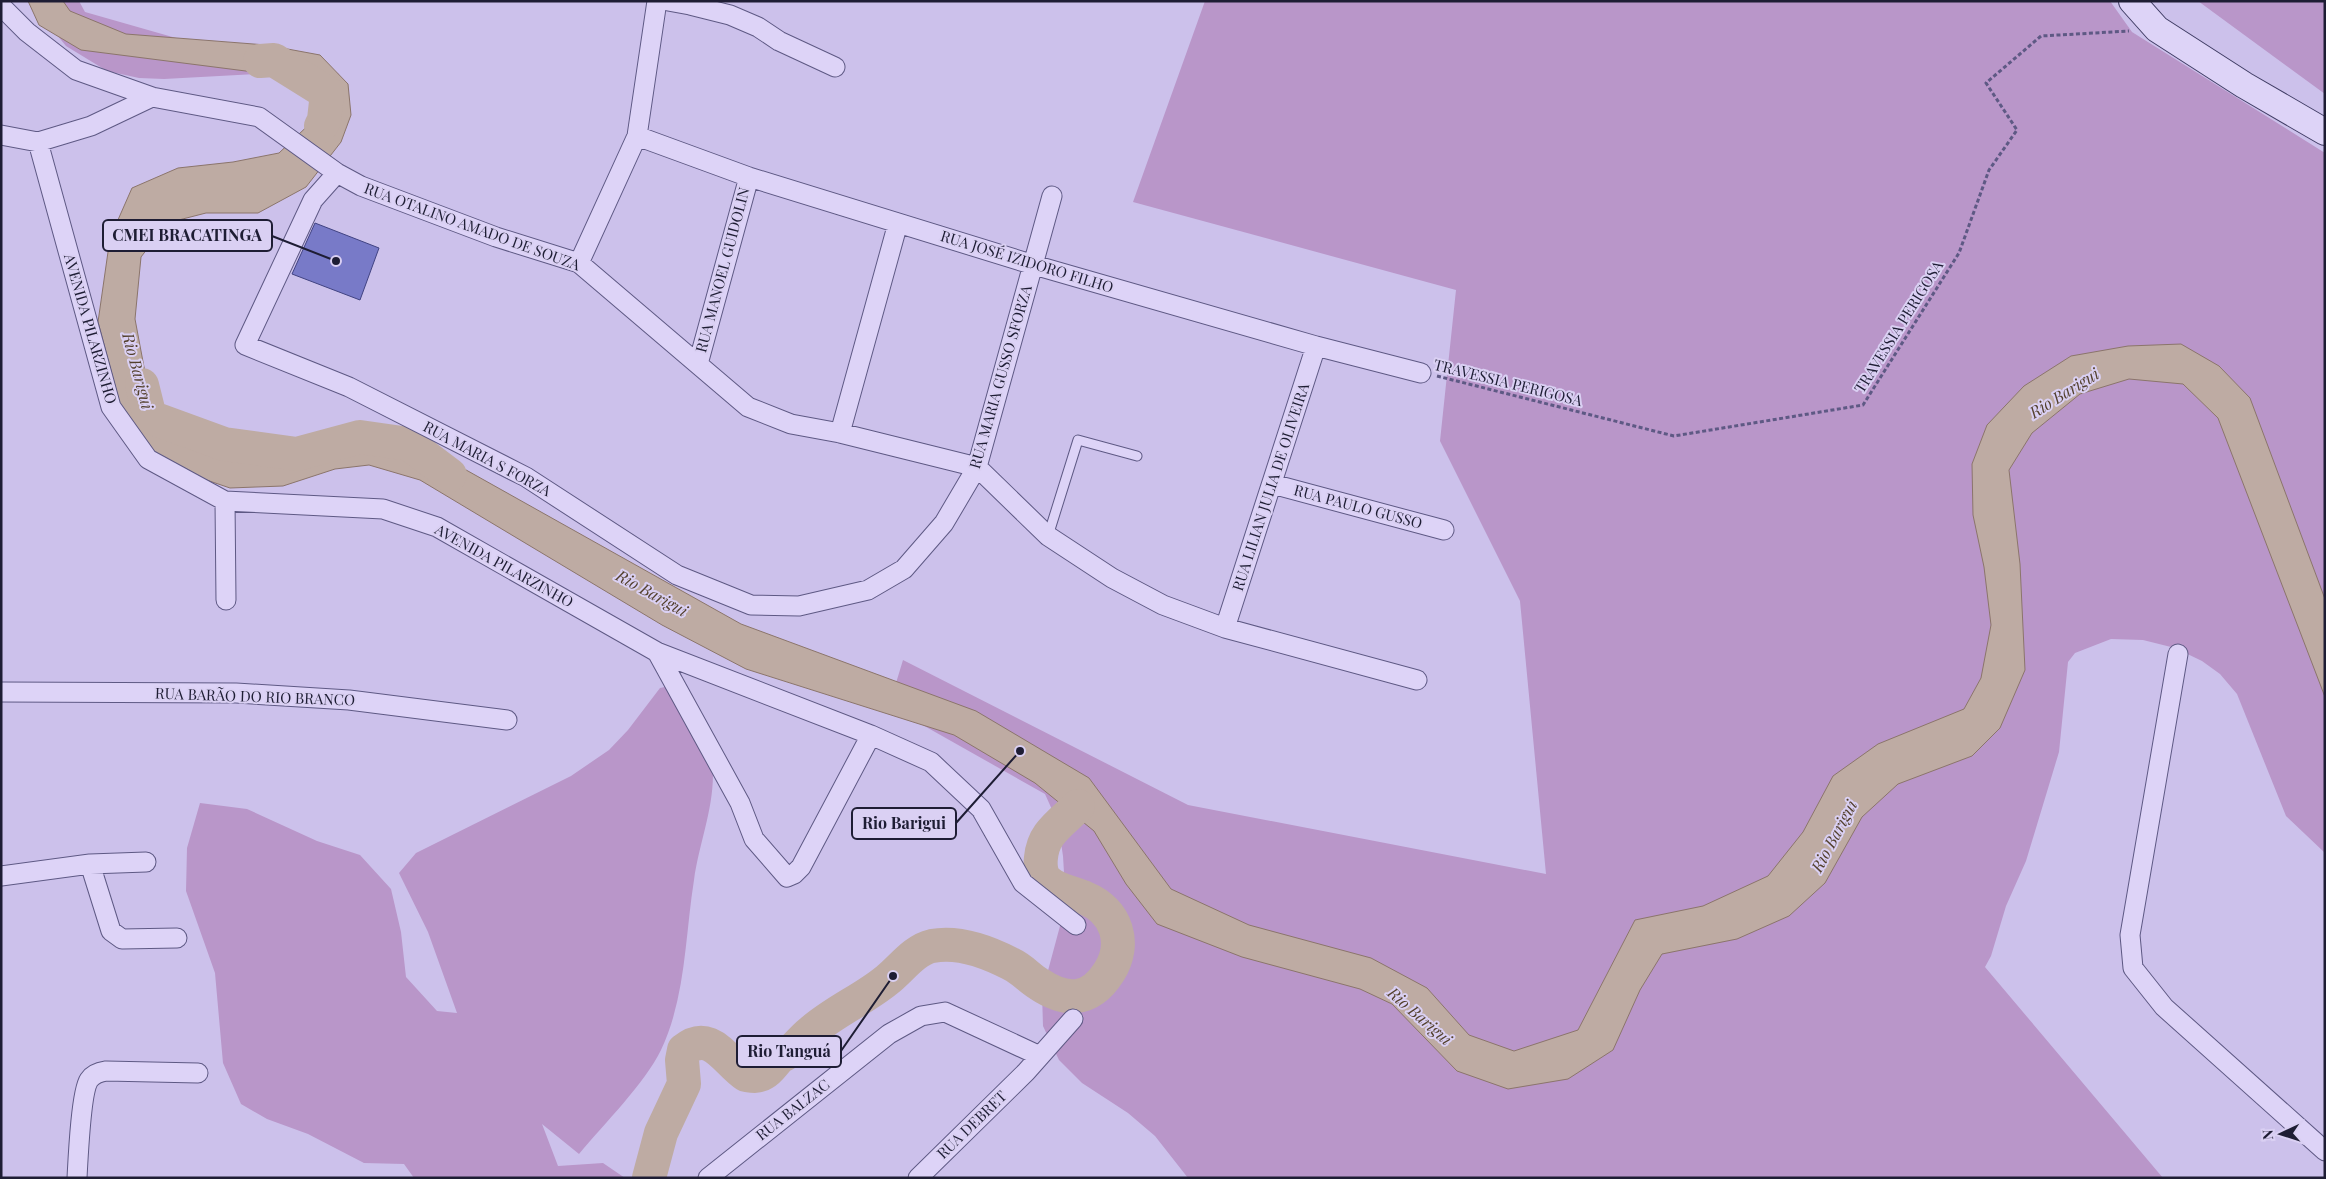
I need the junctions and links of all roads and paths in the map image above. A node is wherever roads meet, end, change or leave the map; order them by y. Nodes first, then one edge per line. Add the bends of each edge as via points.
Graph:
1 (657, 1) edge
2 (668, 1) edge
3 (2132, 1) edge
4 (1, 6) edge
5 (2157, 29) junction
6 (835, 67) dead end
7 (152, 97) junction
8 (2325, 132) edge
9 (1, 135) edge
10 (637, 136) junction
11 (38, 142) junction
12 (333, 169) junction
13 (748, 177) junction
14 (1052, 196) dead end
15 (898, 224) junction
16 (579, 263) junction
17 (1034, 265) junction
18 (1316, 346) junction
19 (698, 364) junction
20 (1421, 372) joint
21 (840, 433) junction
22 (1136, 456) dead end
23 (977, 466) junction
24 (1272, 484) junction
25 (225, 501) junction
26 (1444, 530) dead end
27 (1048, 536) junction
28 (904, 568) joint
29 (226, 600) dead end
30 (1225, 628) junction
31 (657, 652) junction
32 (2178, 654) dead end
33 (1417, 680) dead end
34 (1, 692) edge
35 (507, 720) dead end
36 (871, 735) junction
37 (146, 862) dead end
38 (90, 864) junction
39 (1, 876) edge
40 (1076, 925) dead end
41 (177, 938) dead end
42 (1073, 1019) dead end
43 (1040, 1056) junction
44 (198, 1073) dead end
45 (2325, 1151) edge
46 (77, 1178) edge
47 (708, 1178) edge
48 (918, 1178) edge

1 - 10 street
2 - 6 street via 730,15
3 - 5 main road
4 - 7 street, RUA OTALINO AMADO DE SOUZA via 27,32 76,70
5 - 8 main road
5 - 20 path, TRAVESSIA PERIGOSA via 2041,36 1986,82 2017,130 1989,170 1959,253 1863,405 1674,436
7 - 11 street via 91,126
7 - 12 street, RUA OTALINO AMADO DE SOUZA via 259,117
9 - 11 street
10 - 13 street, RUA JOSÉ IZIDORO FILHO
10 - 16 street
11 - 25 street, AVENIDA PILARZINHO via 111,407 148,459
12 - 16 street, RUA OTALINO AMADO DE SOUZA via 360,186 496,237
12 - 28 street, RUA MARIA S FORZA via 313,200 246,345 349,387 526,477 677,575 751,605 799,606 868,590
13 - 15 street, RUA JOSÉ IZIDORO FILHO
13 - 19 street, RUA MANOEL GUIDOLIN
14 - 17 street, RUA MARIA GUSSO SFORZA
15 - 17 street, RUA JOSÉ IZIDORO FILHO
15 - 21 street
16 - 19 street, RUA OTALINO AMADO DE SOUZA
17 - 18 street, RUA JOSÉ IZIDORO FILHO
17 - 23 street, RUA MARIA GUSSO SFORZA
18 - 20 street, RUA JOSÉ IZIDORO FILHO
18 - 24 street, RUA LILIAN JULIA DE OLIVEIRA
19 - 21 street, RUA OTALINO AMADO DE SOUZA via 748,407 791,424
21 - 23 street, RUA OTALINO AMADO DE SOUZA
22 - 27 lane via 1078,440
23 - 27 street
23 - 28 street, RUA MARIA GUSSO SFORZA via 944,523
24 - 26 street, RUA PAULO GUSSO
24 - 30 street, RUA LILIAN JULIA DE OLIVEIRA
25 - 29 street
25 - 31 street, AVENIDA PILARZINHO via 383,509 437,527
27 - 30 street via 1163,605
30 - 33 street
31 - 36 street, AVENIDA PILARZINHO
31 - 36 street via 740,803 754,839 787,877 801,867
32 - 45 street via 2130,935 2133,968 2164,1007
34 - 35 street, RUA BARÃO DO RIO BRANCO via 246,694 349,700
36 - 40 street, AVENIDA PILARZINHO via 931,762 981,809 1023,883
37 - 38 street
38 - 39 street
38 - 41 street via 112,931 122,939
42 - 43 street, RUA DEBRET
43 - 47 street, RUA BALZAC via 945,1012 921,1016 889,1034
43 - 48 street, RUA DEBRET
44 - 46 street via 106,1071 95,1074 88,1082 85,1096

